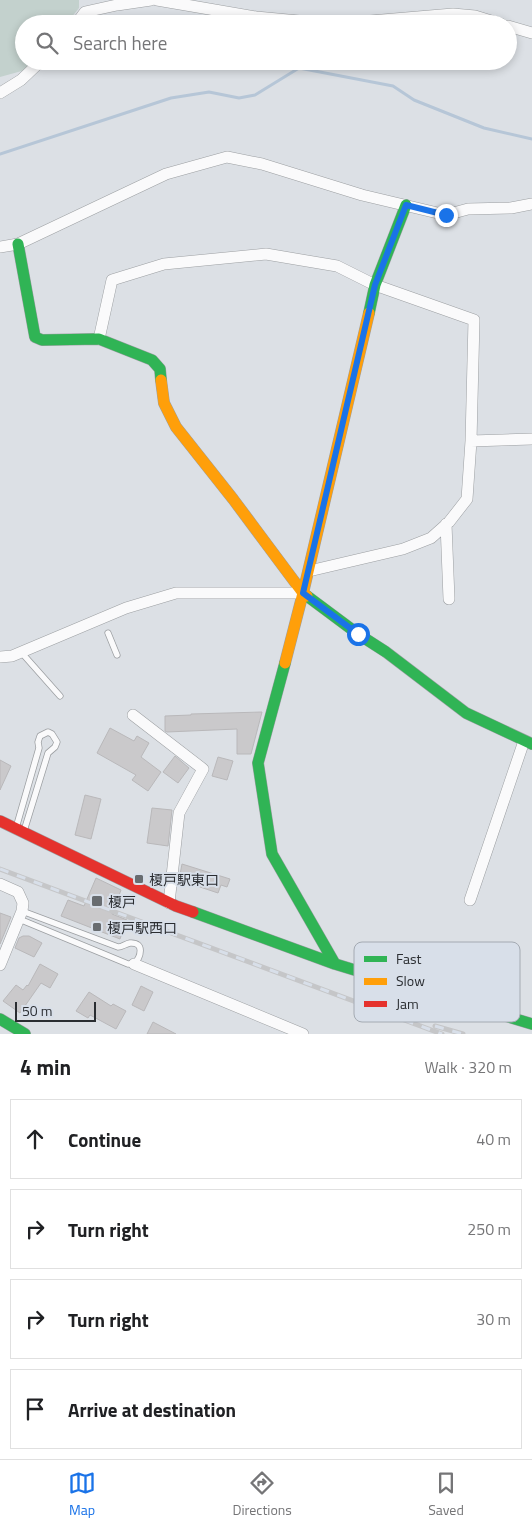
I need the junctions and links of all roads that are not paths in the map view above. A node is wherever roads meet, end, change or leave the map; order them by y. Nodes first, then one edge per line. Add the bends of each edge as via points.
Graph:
1 (151, 0) edge
2 (157, 0) edge
3 (83, 15) edge
4 (244, 15) edge
5 (441, 15) edge
6 (464, 15) edge
7 (517, 29) edge
8 (532, 33) edge
9 (32, 70) edge
10 (0, 92) edge
11 (532, 204) edge
12 (406, 205) junction
13 (18, 244) junction
14 (0, 247) edge
15 (375, 285) junction
16 (99, 339) junction
17 (532, 439) edge
18 (471, 441) junction
19 (446, 524) junction
20 (308, 571) junction
21 (303, 593) junction
22 (449, 599) dead end
23 (108, 633) dead end
24 (21, 652) junction
25 (117, 654) dead end
26 (0, 657) edge
27 (60, 696) dead end
28 (133, 715) dead end
29 (528, 742) edge
30 (0, 821) edge
31 (20, 830) junction
32 (0, 884) edge
33 (470, 900) dead end
34 (169, 904) junction
35 (21, 915) junction
36 (134, 964) junction
37 (335, 964) junction
38 (0, 965) edge
39 (354, 970) edge
40 (0, 1019) edge
41 (520, 1020) edge
42 (532, 1024) edge
43 (22, 1033) edge
44 (303, 1034) edge

1 - 3 street
2 - 4 street
5 - 6 street
7 - 8 street
9 - 10 street
11 - 12 street via 468,209 446,215
12 - 13 street via 262,164 227,158 166,174
12 - 15 street
13 - 14 street
13 - 16 street via 35,337 42,340
15 - 16 street via 337,266 266,254 164,264 112,280
15 - 18 street via 474,320
15 - 20 street
16 - 21 street via 152,360 160,369 164,404 176,428
17 - 18 street
18 - 19 street via 467,499
19 - 20 street via 431,538 403,549
19 - 22 street
20 - 21 street
21 - 24 street via 176,593 126,608
21 - 29 street via 466,713
21 - 37 street via 258,763 272,854
23 - 25 lane
24 - 26 street
24 - 27 lane
28 - 34 street via 203,769 179,814
29 - 33 street
30 - 31 street
31 - 31 lane via 38,742 40,736 48,732 57,742 56,747 48,753
31 - 34 street
32 - 35 street via 18,892 23,903
34 - 37 street
35 - 36 lane
35 - 36 lane via 118,948 133,943 141,952
35 - 38 street
36 - 44 street
37 - 39 street
40 - 43 street
41 - 42 street

